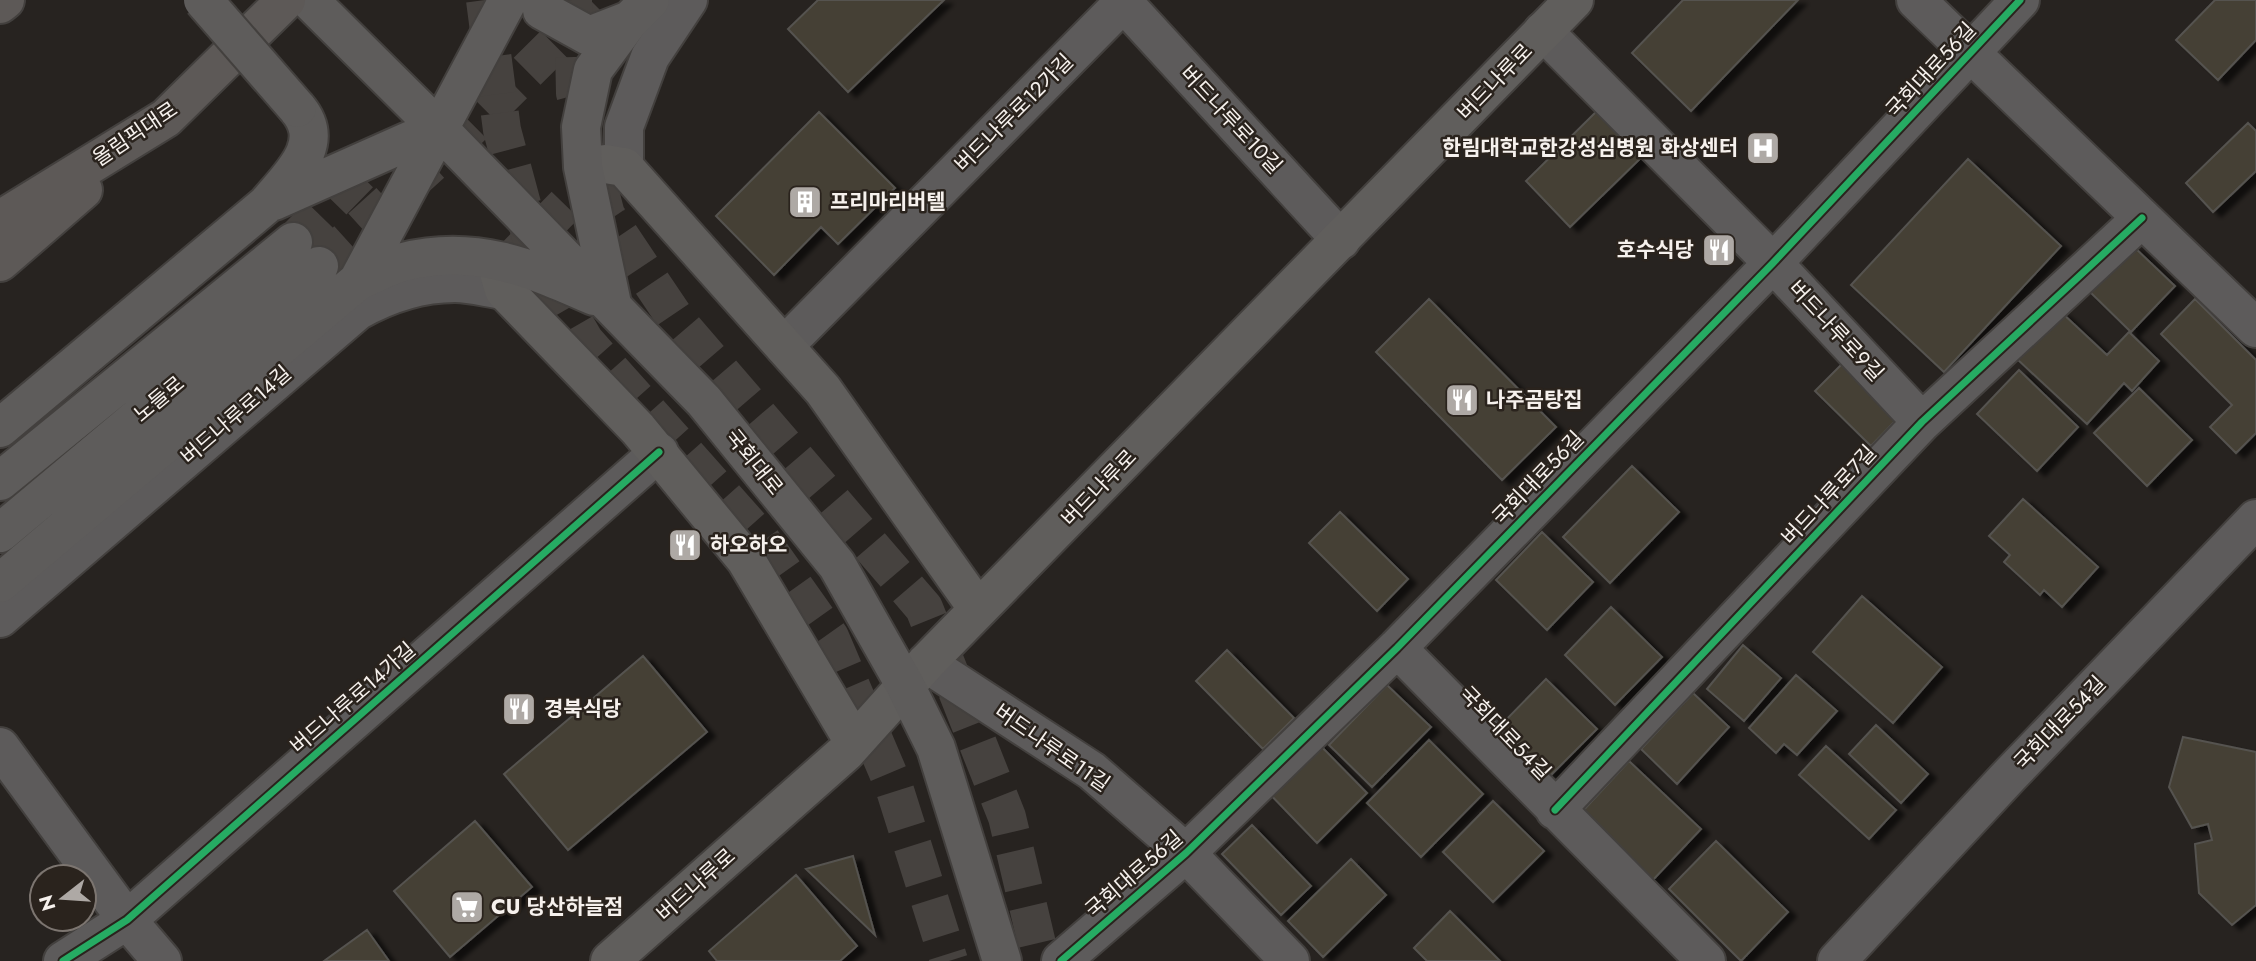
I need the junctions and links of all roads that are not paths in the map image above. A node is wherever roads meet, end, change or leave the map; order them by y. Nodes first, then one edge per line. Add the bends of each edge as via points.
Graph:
1 (5, 0) edge
2 (203, 0) edge
3 (286, 0) edge
4 (309, 0) edge
5 (508, 0) edge
6 (541, 0) tunnel mouth
7 (688, 0) edge
8 (1574, 0) edge
9 (1916, 0) edge
10 (2020, 0) edge
11 (1123, 1) edge
12 (0, 4) edge
13 (640, 10) edge
14 (1543, 32) junction
15 (1971, 53) junction
16 (166, 118) junction
17 (438, 128) junction
18 (615, 166) joint
19 (267, 204) junction
20 (2142, 218) junction
21 (0, 220) edge
22 (1341, 240) junction
23 (0, 262) edge
24 (1773, 263) junction
25 (358, 281) junction
26 (501, 282) joint
27 (612, 304) junction
28 (2256, 328) edge
29 (784, 346) junction
30 (1922, 422) junction
31 (0, 428) edge
32 (659, 452) junction
33 (0, 481) edge
34 (2256, 519) edge
35 (0, 533) edge
36 (0, 583) edge
37 (978, 610) junction
38 (0, 618) edge
39 (1397, 648) junction
40 (915, 674) junction
41 (854, 742) junction
42 (0, 747) edge
43 (1555, 810) junction
44 (1185, 853) junction
45 (127, 920) junction
46 (63, 961) edge
47 (162, 961) edge
48 (611, 961) edge
49 (1002, 961) edge
50 (1061, 961) edge
51 (1290, 961) edge
52 (1706, 961) edge
53 (1838, 961) edge

1 - 12 highway
2 - 19 main road, bridge via 307,120 311,142 297,168
3 - 16 highway, 올림픽대로
4 - 17 main road, 국회대로
5 - 17 main road
6 - 13 main road via 542,10 589,36
7 - 18 street via 650,57
8 - 14 main road, 버드나루로
9 - 15 street
10 - 15 street, 국회대로56길
11 - 22 street, 버드나루로10길
11 - 29 street, 버드나루로12가길
13 - 27 main road via 593,70 580,127 583,167
14 - 22 main road, 버드나루로
14 - 24 street, 버드나루로9길
15 - 20 street
15 - 24 street, 국회대로56길
16 - 21 highway, 올림픽대로
16 - 23 highway
17 - 19 main road
17 - 25 main road
17 - 27 main road, 국회대로
18 - 29 main road
19 - 31 main road
20 - 28 street
20 - 30 street, 버드나루로7길
22 - 37 main road, 버드나루로
24 - 30 street, 버드나루로9길
24 - 39 street, 국회대로56길
25 - 27 main road via 400,263 462,254 532,268
25 - 36 main road
26 - 32 main road
26 - 38 street, 버드나루로14길 via 416,287 382,297 357,312
27 - 40 main road, 국회대로 via 704,401 837,565
29 - 37 main road via 823,390
30 - 43 street, 버드나루로7길
32 - 41 main road via 746,560
32 - 45 street, 버드나루로14가길
33 - 35 main road, 노들로 via 306,254
34 - 53 street, 국회대로54길
37 - 40 main road, 버드나루로
39 - 43 street, 국회대로54길
39 - 44 street, 국회대로56길
40 - 41 main road, 버드나루로
40 - 44 street, 버드나루로11길 via 1092,771
40 - 49 main road, 국회대로
41 - 48 main road, 버드나루로
42 - 45 street
43 - 52 street, 국회대로54길
44 - 50 street, 국회대로56길
44 - 51 street, 버드나루로11길
45 - 46 street, 버드나루로14가길
45 - 47 street

